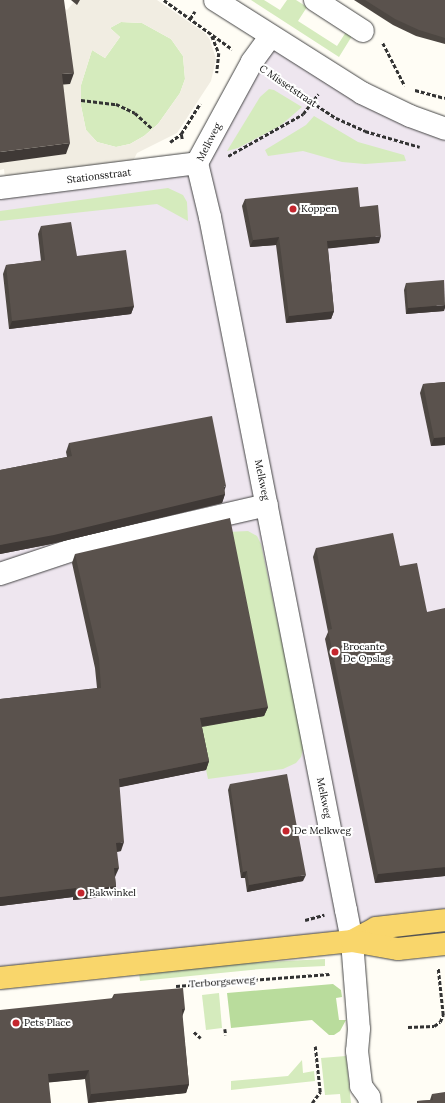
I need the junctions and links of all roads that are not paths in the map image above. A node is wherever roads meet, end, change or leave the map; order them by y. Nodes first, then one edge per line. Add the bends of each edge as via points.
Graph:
1 (215, 0) edge
2 (315, 0) edge
3 (363, 31) road end
4 (270, 36) junction
5 (445, 129) edge
6 (192, 165) junction
7 (0, 188) edge
8 (266, 505) junction
9 (0, 574) edge
10 (445, 920) edge
11 (352, 941) junction
12 (445, 944) edge
13 (0, 978) edge
14 (370, 1103) edge

1 - 4 street
2 - 3 street
4 - 5 street via 333,76 410,116
4 - 6 street, Melkweg
6 - 7 street, Stationsstraat
6 - 8 street, Melkweg via 210,217
8 - 9 street via 72,550
8 - 11 street, Melkweg
10 - 11 main road via 376,928
11 - 12 main road via 398,949
11 - 13 main road
11 - 14 street, Melkweg via 360,1030 357,1050 361,1086

